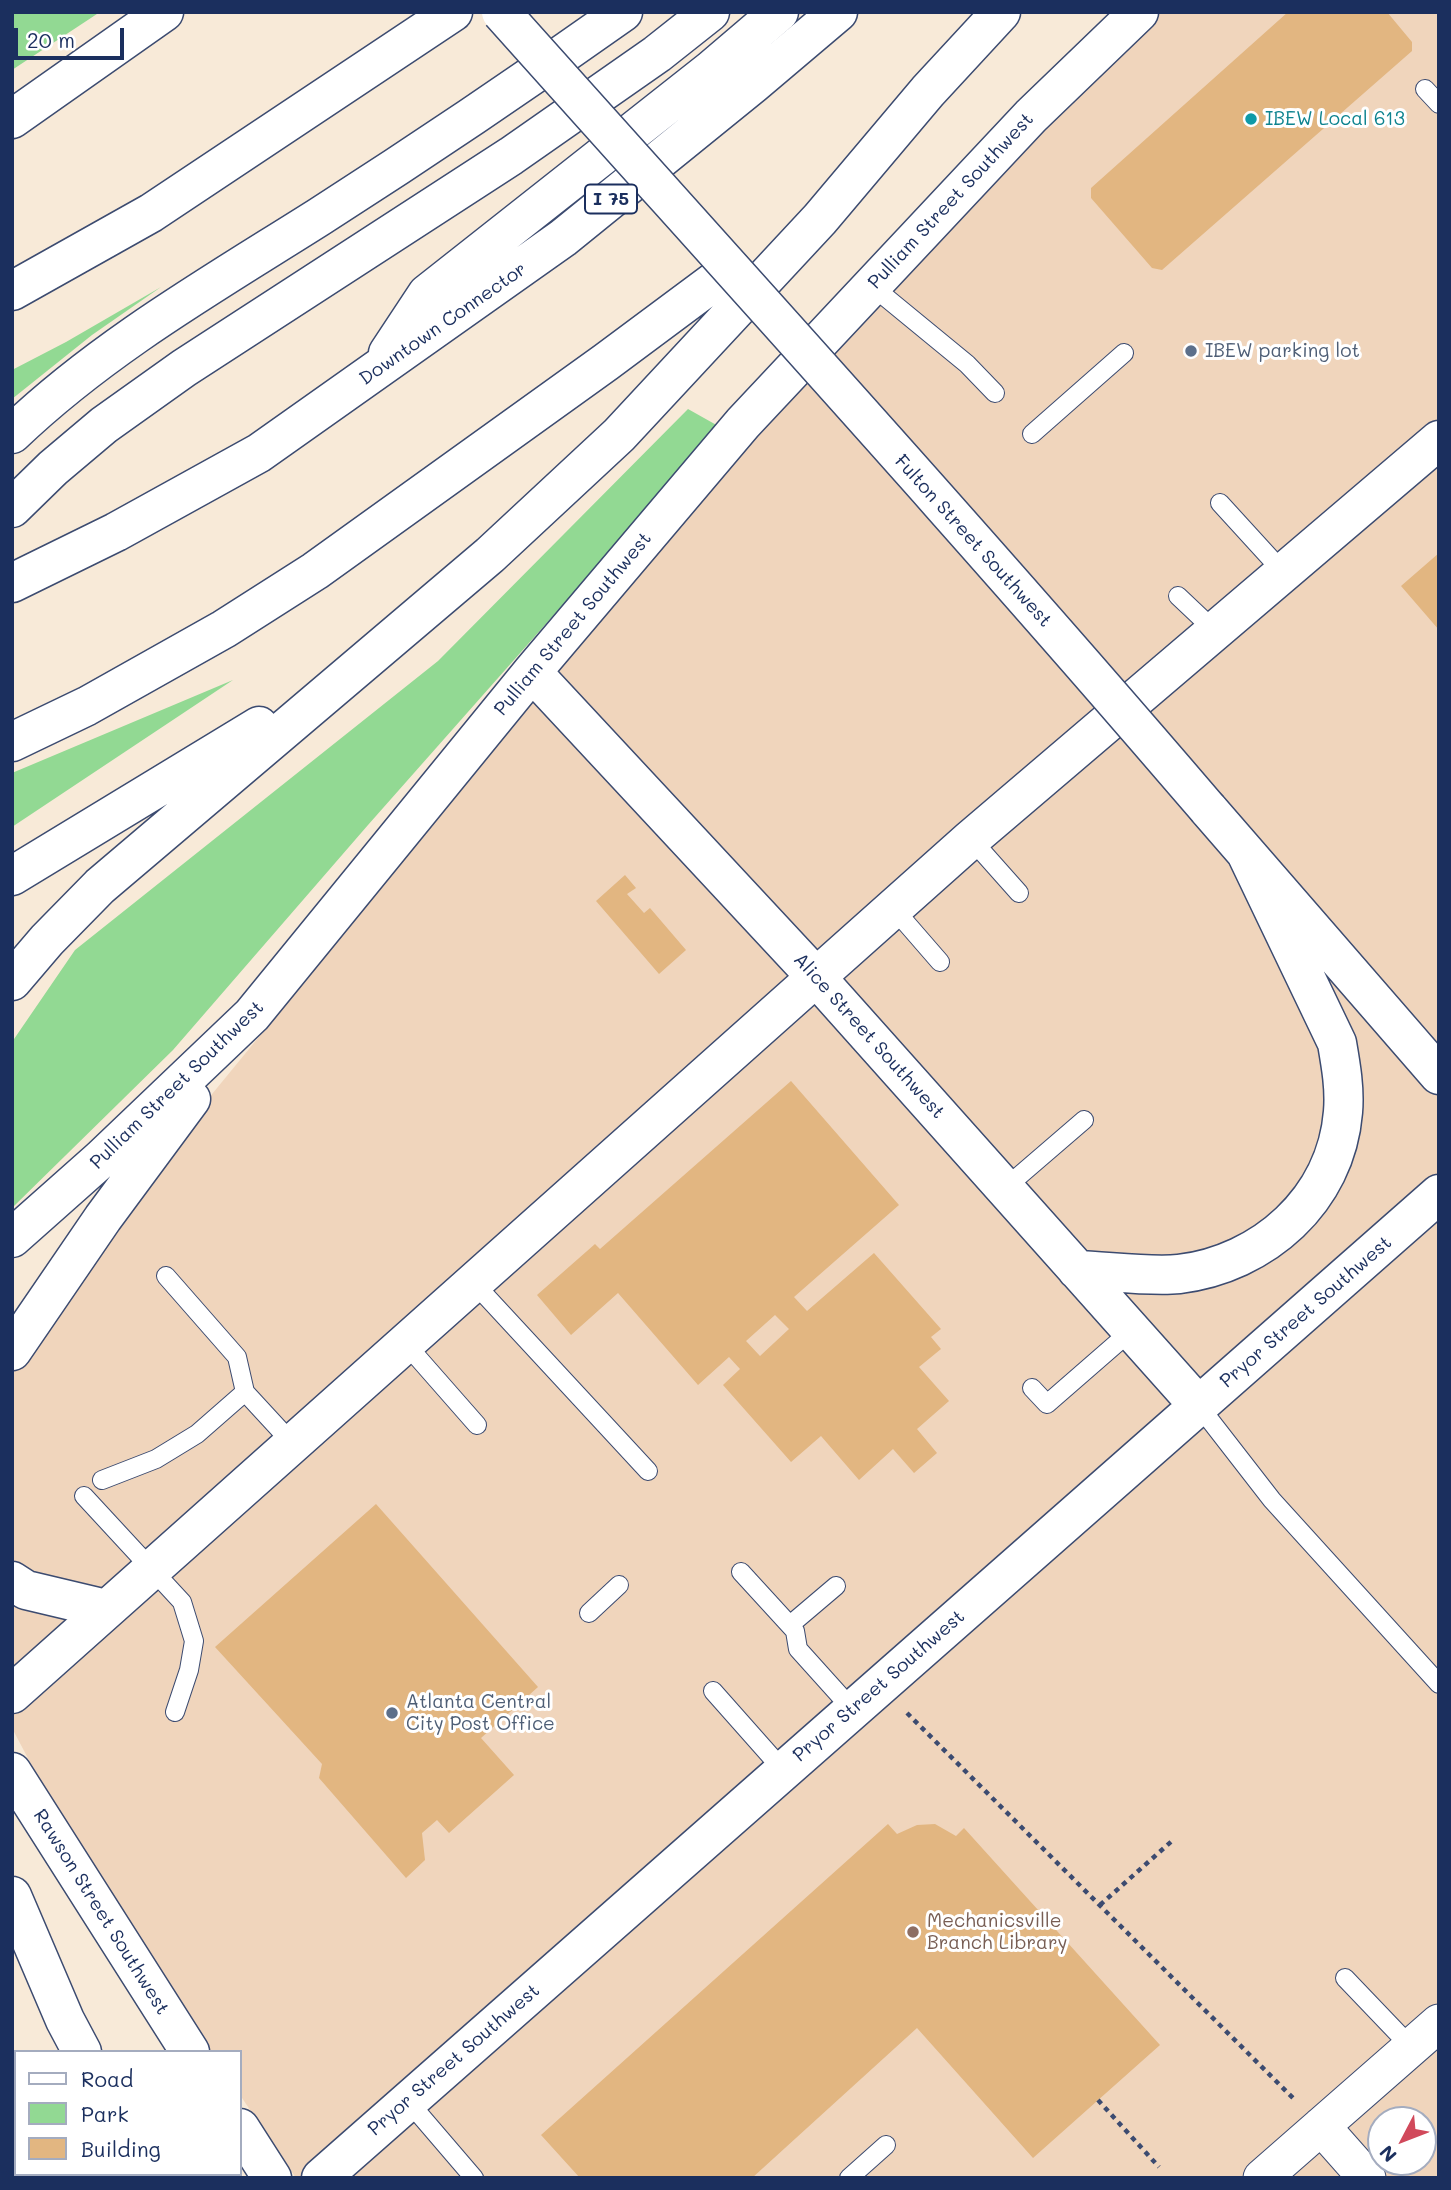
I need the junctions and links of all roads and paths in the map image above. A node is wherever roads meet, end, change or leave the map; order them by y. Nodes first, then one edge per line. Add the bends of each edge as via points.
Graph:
1 (453, 12) edge
2 (501, 12) edge
3 (623, 12) edge
4 (710, 12) edge
5 (779, 12) edge
6 (838, 12) edge
7 (1001, 12) edge
8 (1139, 12) edge
9 (157, 18) edge
10 (1425, 89) dead end
11 (1439, 104) edge
12 (12, 119) edge
13 (731, 269) junction
14 (872, 286) junction
15 (12, 291) edge
16 (1124, 353) dead end
17 (375, 372) junction
18 (995, 393) dead end
19 (12, 434) edge
20 (1032, 434) dead end
21 (1439, 440) edge
22 (1220, 503) dead end
23 (12, 508) edge
24 (1283, 572) junction
25 (12, 583) edge
26 (1178, 596) dead end
27 (407, 628) junction
28 (1215, 631) junction
29 (532, 672) junction
30 (12, 742) edge
31 (971, 839) junction
32 (1246, 853) junction
33 (12, 876) edge
34 (1019, 894) dead end
35 (894, 909) junction
36 (940, 962) dead end
37 (816, 977) junction
38 (12, 981) edge
39 (252, 1015) junction
40 (1439, 1074) edge
41 (1084, 1120) dead end
42 (1005, 1188) junction
43 (1439, 1194) edge
44 (12, 1238) edge
45 (1077, 1270) junction
46 (166, 1276) dead end
47 (473, 1282) junction
48 (1132, 1330) junction
49 (405, 1343) junction
50 (12, 1351) edge
51 (1032, 1388) dead end
52 (245, 1392) junction
53 (1199, 1406) junction
54 (477, 1425) dead end
55 (292, 1443) junction
56 (648, 1471) dead end
57 (102, 1480) dead end
58 (84, 1496) dead end
59 (152, 1568) junction
60 (741, 1572) dead end
61 (12, 1581) edge
62 (619, 1585) dead end
63 (836, 1586) dead end
64 (106, 1609) junction
65 (589, 1613) dead end
66 (790, 1625) junction
67 (1439, 1684) edge
68 (713, 1691) dead end
69 (12, 1694) edge
70 (866, 1697) junction
71 (176, 1713) dead end
72 (783, 1770) junction
73 (12, 1772) edge
74 (1173, 1840) dead end
75 (12, 1896) edge
76 (1100, 1905) junction
77 (1345, 1978) dead end
78 (1439, 2023) edge
79 (1411, 2047) junction
80 (81, 2050) edge
81 (189, 2050) edge
82 (1098, 2100) dead end
83 (408, 2101) junction
84 (1321, 2126) junction
85 (242, 2131) edge
86 (886, 2145) dead end
87 (1159, 2167) dead end
88 (272, 2178) edge
89 (321, 2178) edge
90 (474, 2178) edge
91 (849, 2178) edge
92 (1262, 2178) edge
93 (1367, 2178) edge

1 - 15 main road via 151,213
2 - 13 main road, Fulton Street Southwest, bridge
3 - 19 main road via 477,115 159,318 97,362
4 - 23 main road via 511,156 184,368 104,425
5 - 17 main road via 427,294
6 - 17 main road, Downtown Connector / I 75 via 563,238
7 - 27 main road via 820,219 619,435
8 - 14 main road, Pulliam Street Southwest via 1031,116
9 - 12 main road
10 - 11 lane
13 - 30 main road via 315,571 133,681
13 - 32 main road, Fulton Street Southwest, bridge
14 - 18 lane via 967,363
14 - 29 main road, Pulliam Street Southwest via 743,423
16 - 20 lane
17 - 25 main road, Downtown Connector / I 75 via 259,453 116,533
21 - 24 main road
22 - 24 lane
24 - 28 main road
26 - 28 lane
27 - 33 main road via 302,701
27 - 38 main road via 100,886
28 - 31 main road
29 - 37 main road, Alice Street Southwest
29 - 39 main road, Pulliam Street Southwest
31 - 34 lane
31 - 35 main road
32 - 40 main road, Fulton Street Southwest
32 - 45 main road via 1337,1043 1343,1113 1331,1162 1321,1185 1295,1220 1256,1250 1215,1268 1176,1274
35 - 36 lane
35 - 37 main road
37 - 42 main road, Alice Street Southwest
37 - 47 main road
39 - 44 main road, Pulliam Street Southwest
39 - 50 main road
41 - 42 lane
42 - 45 main road, Alice Street Southwest
43 - 53 main road, Pryor Street Southwest
45 - 48 main road, Alice Street Southwest
46 - 52 lane via 237,1357
47 - 49 main road
47 - 56 lane
48 - 51 lane via 1047,1404
48 - 53 main road, Alice Street Southwest
49 - 54 lane
49 - 55 main road
52 - 55 lane
52 - 57 lane via 197,1434 156,1459
53 - 67 lane via 1272,1500
53 - 70 main road, Pryor Street Southwest
55 - 59 main road
58 - 59 lane
59 - 64 main road
59 - 71 lane via 182,1602 194,1641
60 - 66 lane
61 - 64 main road via 26,1590
62 - 65 lane
63 - 66 lane
64 - 69 main road
66 - 70 lane via 798,1649
68 - 72 lane
70 - 72 main road, Pryor Street Southwest
70 - 76 path
72 - 83 main road, Pryor Street Southwest
73 - 81 main road, Rawson Street Southwest
74 - 76 path
75 - 80 main road
76 - 84 path
77 - 79 lane
78 - 79 street
79 - 84 street
82 - 87 path
83 - 89 main road, Pryor Street Southwest
83 - 90 lane
84 - 92 street
84 - 93 street
85 - 88 main road
86 - 91 lane

